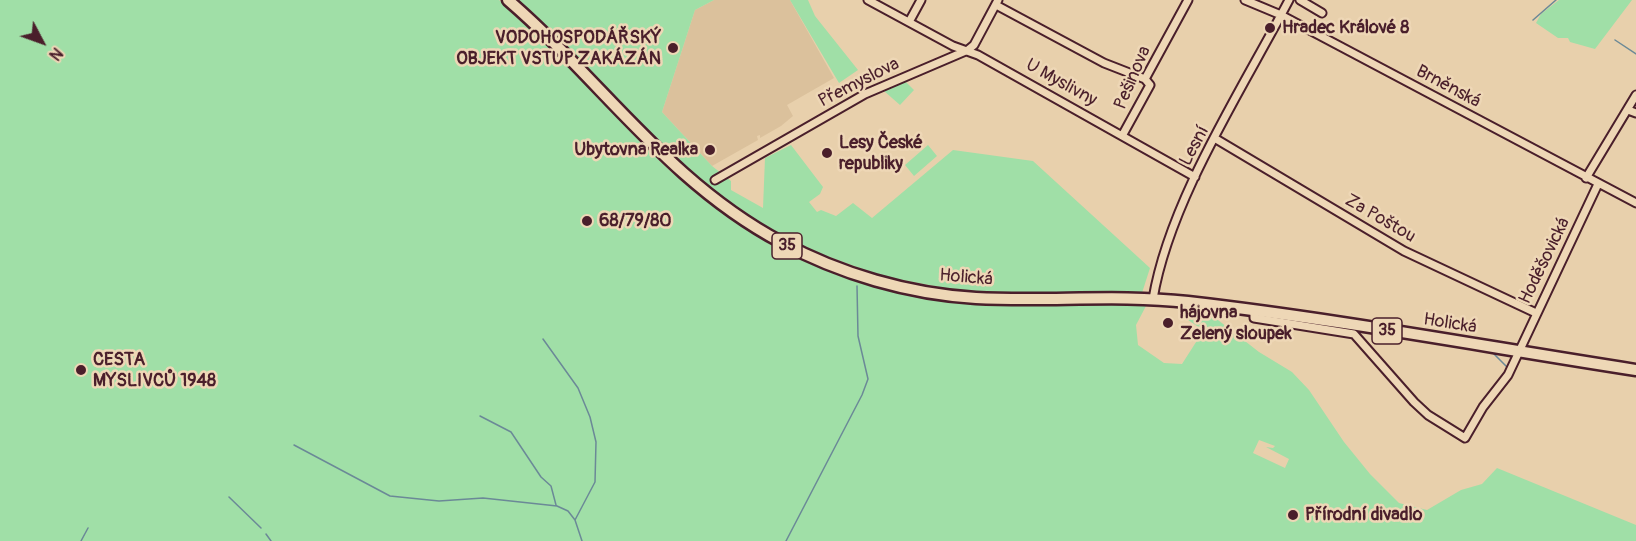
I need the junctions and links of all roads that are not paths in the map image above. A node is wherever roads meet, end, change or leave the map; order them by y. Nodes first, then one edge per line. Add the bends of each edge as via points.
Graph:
1 (508, 0) edge
2 (868, 0) edge
3 (921, 0) edge
4 (1188, 0) edge
5 (1245, 0) edge
6 (1289, 0) edge
7 (1300, 0) edge
8 (997, 2) edge
9 (1322, 13) dead end
10 (1281, 15) junction
11 (909, 22) junction
12 (964, 52) junction
13 (1145, 78) junction
14 (1636, 95) edge
15 (1628, 110) junction
16 (1636, 113) edge
17 (1122, 136) junction
18 (1216, 139) junction
19 (1195, 177) junction
20 (1586, 178) junction
21 (715, 180) dead end
22 (1598, 184) junction
23 (1636, 203) edge
24 (1153, 299) junction
25 (1254, 311) junction
26 (1536, 313) junction
27 (1520, 352) junction
28 (1636, 370) edge

1 - 24 main road, Holická / 35 via 696,186 753,226 803,253 879,281 965,297
2 - 11 street, U Myslivny
3 - 11 street
4 - 13 street, Pešinova
5 - 10 street, Brněnská
6 - 10 street, Lesní
7 - 9 street
8 - 12 street, Přemyslova via 974,45
8 - 13 street via 1104,63
10 - 18 street, Lesní
10 - 20 street, Brněnská
11 - 12 street, U Myslivny
12 - 17 street, U Myslivny via 978,55
12 - 21 street, Přemyslova via 865,94
13 - 17 street, Pešinova via 1150,85
14 - 15 street
15 - 16 street
15 - 20 street
17 - 19 street, U Myslivny
18 - 19 street, Lesní
18 - 26 street, Za Poštou via 1404,251
19 - 24 street, Lesní via 1160,269
20 - 22 street, Brněnská
22 - 23 street, Brněnská
22 - 26 street, Hoděšovická
24 - 25 main road, Holická / 35
25 - 27 main road, Holická / 35
25 - 27 street via 1254,318 1354,334 1414,402 1465,438
26 - 27 street, Hoděšovická
27 - 28 main road, Holická / 35

